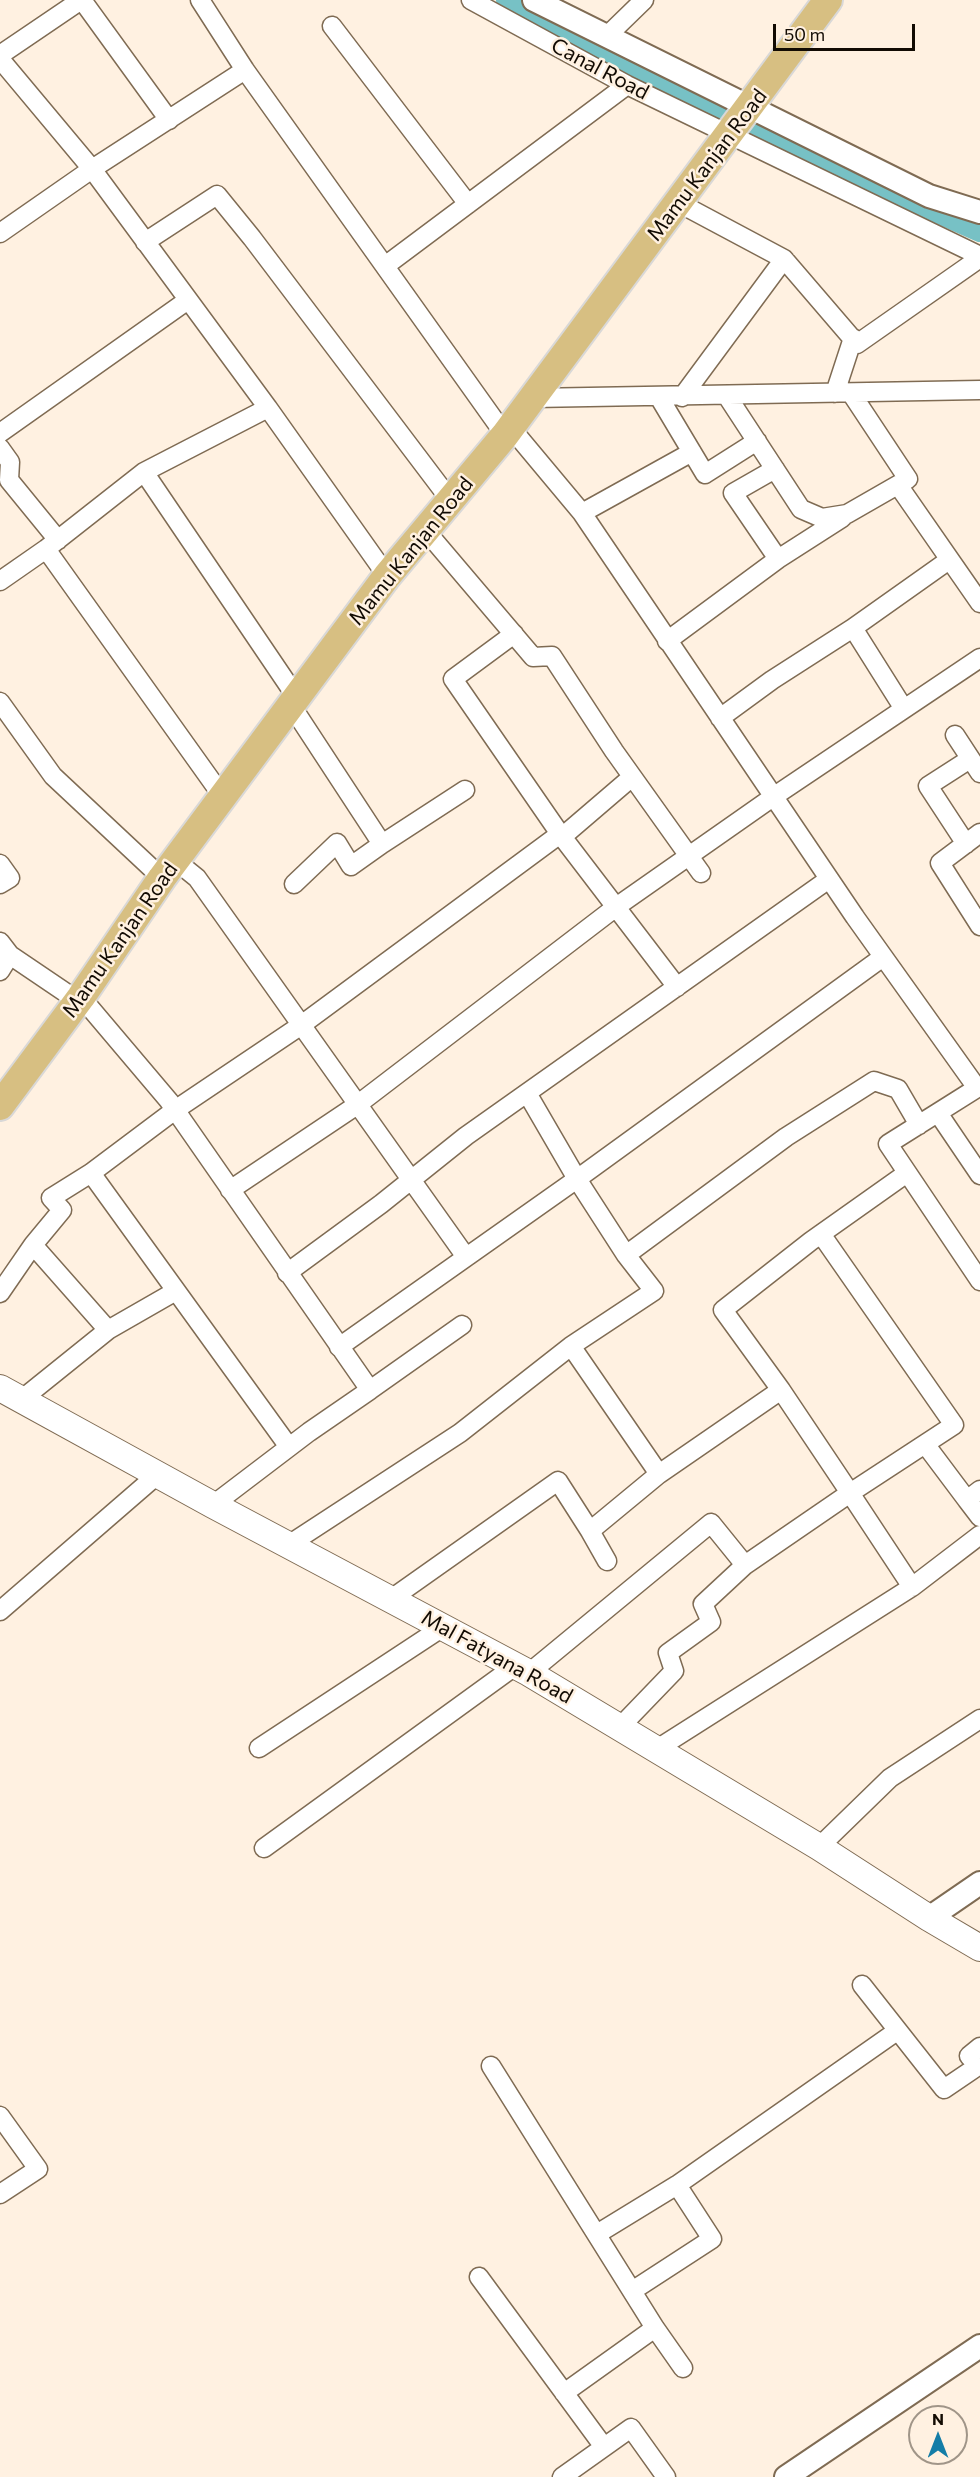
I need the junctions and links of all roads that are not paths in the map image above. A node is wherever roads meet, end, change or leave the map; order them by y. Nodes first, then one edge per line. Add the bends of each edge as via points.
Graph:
1 (82, 0) edge
2 (200, 0) edge
3 (471, 0) edge
4 (534, 0) edge
5 (644, 0) edge
6 (828, 0) edge
7 (332, 26) dead end
8 (607, 36) junction
9 (0, 57) edge
10 (245, 70) junction
11 (627, 85) junction
12 (749, 110) junction
13 (169, 120) junction
14 (729, 135) junction
15 (92, 169) junction
16 (679, 203) junction
17 (468, 204) junction
18 (980, 212) edge
19 (0, 232) edge
20 (145, 242) junction
21 (980, 257) edge
22 (784, 259) junction
23 (384, 266) junction
24 (188, 300) junction
25 (853, 338) junction
26 (979, 388) edge
27 (843, 393) junction
28 (727, 396) junction
29 (659, 397) junction
30 (682, 397) junction
31 (533, 398) junction
32 (268, 408) junction
33 (508, 432) junction
34 (0, 434) edge
35 (757, 441) junction
36 (0, 448) edge
37 (692, 452) junction
38 (775, 469) junction
39 (144, 472) junction
40 (898, 485) junction
41 (451, 501) junction
42 (582, 513) junction
43 (848, 514) junction
44 (426, 531) junction
45 (52, 544) junction
46 (778, 559) junction
47 (949, 560) junction
48 (387, 576) junction
49 (0, 581) edge
50 (980, 603) edge
51 (854, 628) junction
52 (514, 634) junction
53 (667, 641) junction
54 (980, 658) edge
55 (294, 701) junction
56 (0, 702) edge
57 (904, 709) junction
58 (720, 718) junction
59 (955, 735) dead end
60 (975, 766) edge
61 (632, 777) junction
62 (465, 790) dead end
63 (223, 797) junction
64 (773, 797) junction
65 (561, 835) junction
66 (973, 838) edge
67 (382, 844) junction
68 (689, 857) junction
69 (0, 864) edge
70 (169, 869) junction
71 (701, 873) dead end
72 (830, 879) junction
73 (0, 884) edge
74 (294, 884) dead end
75 (616, 907) junction
76 (980, 926) edge
77 (5, 949) edge
78 (883, 957) junction
79 (0, 971) edge
80 (677, 987) junction
81 (79, 999) junction
82 (300, 1026) junction
83 (527, 1093) junction
84 (357, 1105) junction
85 (0, 1106) edge
86 (175, 1110) junction
87 (938, 1113) junction
88 (919, 1125) junction
89 (91, 1173) junction
90 (907, 1173) junction
91 (980, 1175) edge
92 (577, 1179) junction
93 (410, 1181) junction
94 (230, 1190) junction
95 (821, 1234) junction
96 (33, 1245) junction
97 (626, 1255) junction
98 (466, 1257) junction
99 (287, 1273) junction
100 (980, 1281) edge
101 (176, 1291) junction
102 (0, 1293) edge
103 (462, 1325) dead end
104 (108, 1330) junction
105 (571, 1346) junction
106 (339, 1347) junction
107 (370, 1390) junction
108 (781, 1390) junction
109 (11, 1394) edge
110 (925, 1444) junction
111 (289, 1447) junction
112 (659, 1474) junction
113 (157, 1475) junction
114 (850, 1493) junction
115 (974, 1495) edge
116 (213, 1505) junction
117 (980, 1517) edge
118 (590, 1531) junction
119 (980, 1535) edge
120 (290, 1544) junction
121 (607, 1561) dead end
122 (745, 1565) junction
123 (912, 1587) junction
124 (391, 1599) junction
125 (0, 1611) edge
126 (443, 1627) junction
127 (522, 1669) junction
128 (980, 1719) edge
129 (621, 1726) junction
130 (259, 1748) dead end
131 (657, 1749) junction
132 (819, 1847) junction
133 (264, 1848) dead end
134 (980, 1883) edge
135 (929, 1918) junction
136 (980, 1948) edge
137 (862, 1985) dead end
138 (897, 2031) junction
139 (980, 2047) edge
140 (491, 2066) dead end
141 (0, 2116) edge
142 (677, 2185) junction
143 (0, 2194) edge
144 (597, 2234) junction
145 (479, 2277) dead end
146 (632, 2291) junction
147 (655, 2328) junction
148 (980, 2346) edge
149 (683, 2368) dead end
150 (564, 2393) junction
151 (604, 2447) junction
152 (562, 2477) edge
153 (666, 2477) edge
154 (786, 2477) edge

1 - 9 street
1 - 13 street
2 - 10 street
3 - 11 street, Canal Road
4 - 8 street, Canal Road
5 - 8 street
6 - 12 main road, Mamu Kanjan Road
7 - 17 street
8 - 12 street, Canal Road
9 - 15 street
10 - 13 street
10 - 23 street
11 - 14 street, Canal Road
11 - 17 street
12 - 14 main road, Mamu Kanjan Road
12 - 18 street, Canal Road via 929,196
13 - 15 street
14 - 16 main road, Mamu Kanjan Road
14 - 21 street, Canal Road
15 - 19 street
15 - 20 street
16 - 22 street
16 - 31 main road, Mamu Kanjan Road
17 - 23 street
20 - 24 street
20 - 41 street via 217,195
21 - 25 street via 857,344
22 - 25 street
22 - 30 street
23 - 33 street
24 - 32 street
24 - 34 street
25 - 27 street
26 - 27 street
27 - 28 street
27 - 40 street via 908,479
28 - 30 street
28 - 35 street
29 - 30 street
29 - 31 street
29 - 37 street
31 - 33 main road, Mamu Kanjan Road
32 - 39 street
32 - 48 street
33 - 41 main road, Mamu Kanjan Road
33 - 42 street
35 - 37 street via 705,474
35 - 38 street
36 - 45 street via 10,462 9,480
37 - 42 street
38 - 43 street via 801,509 822,518
38 - 46 street via 733,493
39 - 45 street
39 - 55 street
40 - 43 street
40 - 47 street
41 - 44 main road, Mamu Kanjan Road
42 - 53 street
43 - 46 street
44 - 48 main road, Mamu Kanjan Road
44 - 52 street
45 - 49 street
45 - 63 street
46 - 53 street
47 - 50 street
47 - 51 street
48 - 55 main road, Mamu Kanjan Road
51 - 57 street
51 - 58 street
52 - 61 street via 533,657 552,656
52 - 65 street via 453,679
53 - 58 street
54 - 57 street
55 - 63 main road, Mamu Kanjan Road
55 - 67 street
56 - 70 street via 53,776
57 - 64 street
58 - 64 street
59 - 60 street
60 - 66 street via 928,786
61 - 65 street
61 - 68 street
62 - 67 street
63 - 70 main road, Mamu Kanjan Road
64 - 68 street
64 - 72 street
65 - 75 street
65 - 82 street
66 - 76 street via 940,863
67 - 74 street via 351,866 336,843
68 - 71 street
68 - 75 street
69 - 73 street via 10,878
70 - 81 main road, Mamu Kanjan Road
70 - 82 street via 196,878
72 - 78 street
72 - 80 street
75 - 80 street
75 - 84 street
77 - 79 street
77 - 81 street
78 - 87 street via 977,1088
78 - 92 street
80 - 83 street
81 - 85 main road, Mamu Kanjan Road
81 - 86 street
82 - 84 street
82 - 86 street
83 - 92 street
83 - 93 street
84 - 93 street
84 - 94 street
86 - 89 street
86 - 94 street
87 - 88 street
87 - 91 street
88 - 90 street via 888,1144
88 - 97 street via 898,1089 874,1081 786,1137
89 - 96 street via 51,1198 62,1210
89 - 101 street
90 - 95 street
90 - 100 street
92 - 97 street
92 - 98 street
93 - 98 street
93 - 99 street
94 - 99 street
95 - 108 street via 723,1310
95 - 110 street via 954,1425
96 - 102 street
96 - 104 street
97 - 105 street via 654,1291
98 - 106 street
99 - 106 street
101 - 104 street
101 - 111 street
103 - 107 street
104 - 109 street
105 - 112 street
105 - 120 street via 460,1433
106 - 107 street
107 - 111 street
108 - 112 street
108 - 114 street
109 - 113 main road, Mal Fatyana Road
110 - 114 street
110 - 115 street
111 - 116 street
112 - 118 street
113 - 116 main road, Mal Fatyana Road
113 - 125 street
114 - 122 street
114 - 123 street
115 - 117 street
116 - 120 main road, Mal Fatyana Road
118 - 121 street
118 - 124 street via 558,1481
119 - 123 street
120 - 124 main road, Mal Fatyana Road
122 - 127 street via 711,1523
122 - 129 street via 703,1604 711,1622 668,1653 674,1671
123 - 131 street
124 - 126 main road, Mal Fatyana Road
126 - 127 main road, Mal Fatyana Road
126 - 130 street
127 - 129 main road, Mal Fatyana Road
127 - 133 street
128 - 132 street via 890,1778
129 - 131 main road, Mal Fatyana Road
131 - 132 main road, Mal Fatyana Road
132 - 135 main road, Mal Fatyana Road
134 - 135 street
135 - 136 main road, Mal Fatyana Road
137 - 138 street
138 - 139 street via 944,2089 978,2066 969,2056
138 - 142 street
140 - 144 street
141 - 143 street via 38,2169
142 - 144 street
142 - 146 street via 712,2239
144 - 146 street
145 - 150 street
146 - 147 street
147 - 149 street
147 - 150 street
148 - 154 street
150 - 151 street
151 - 152 street
151 - 153 street via 631,2428

